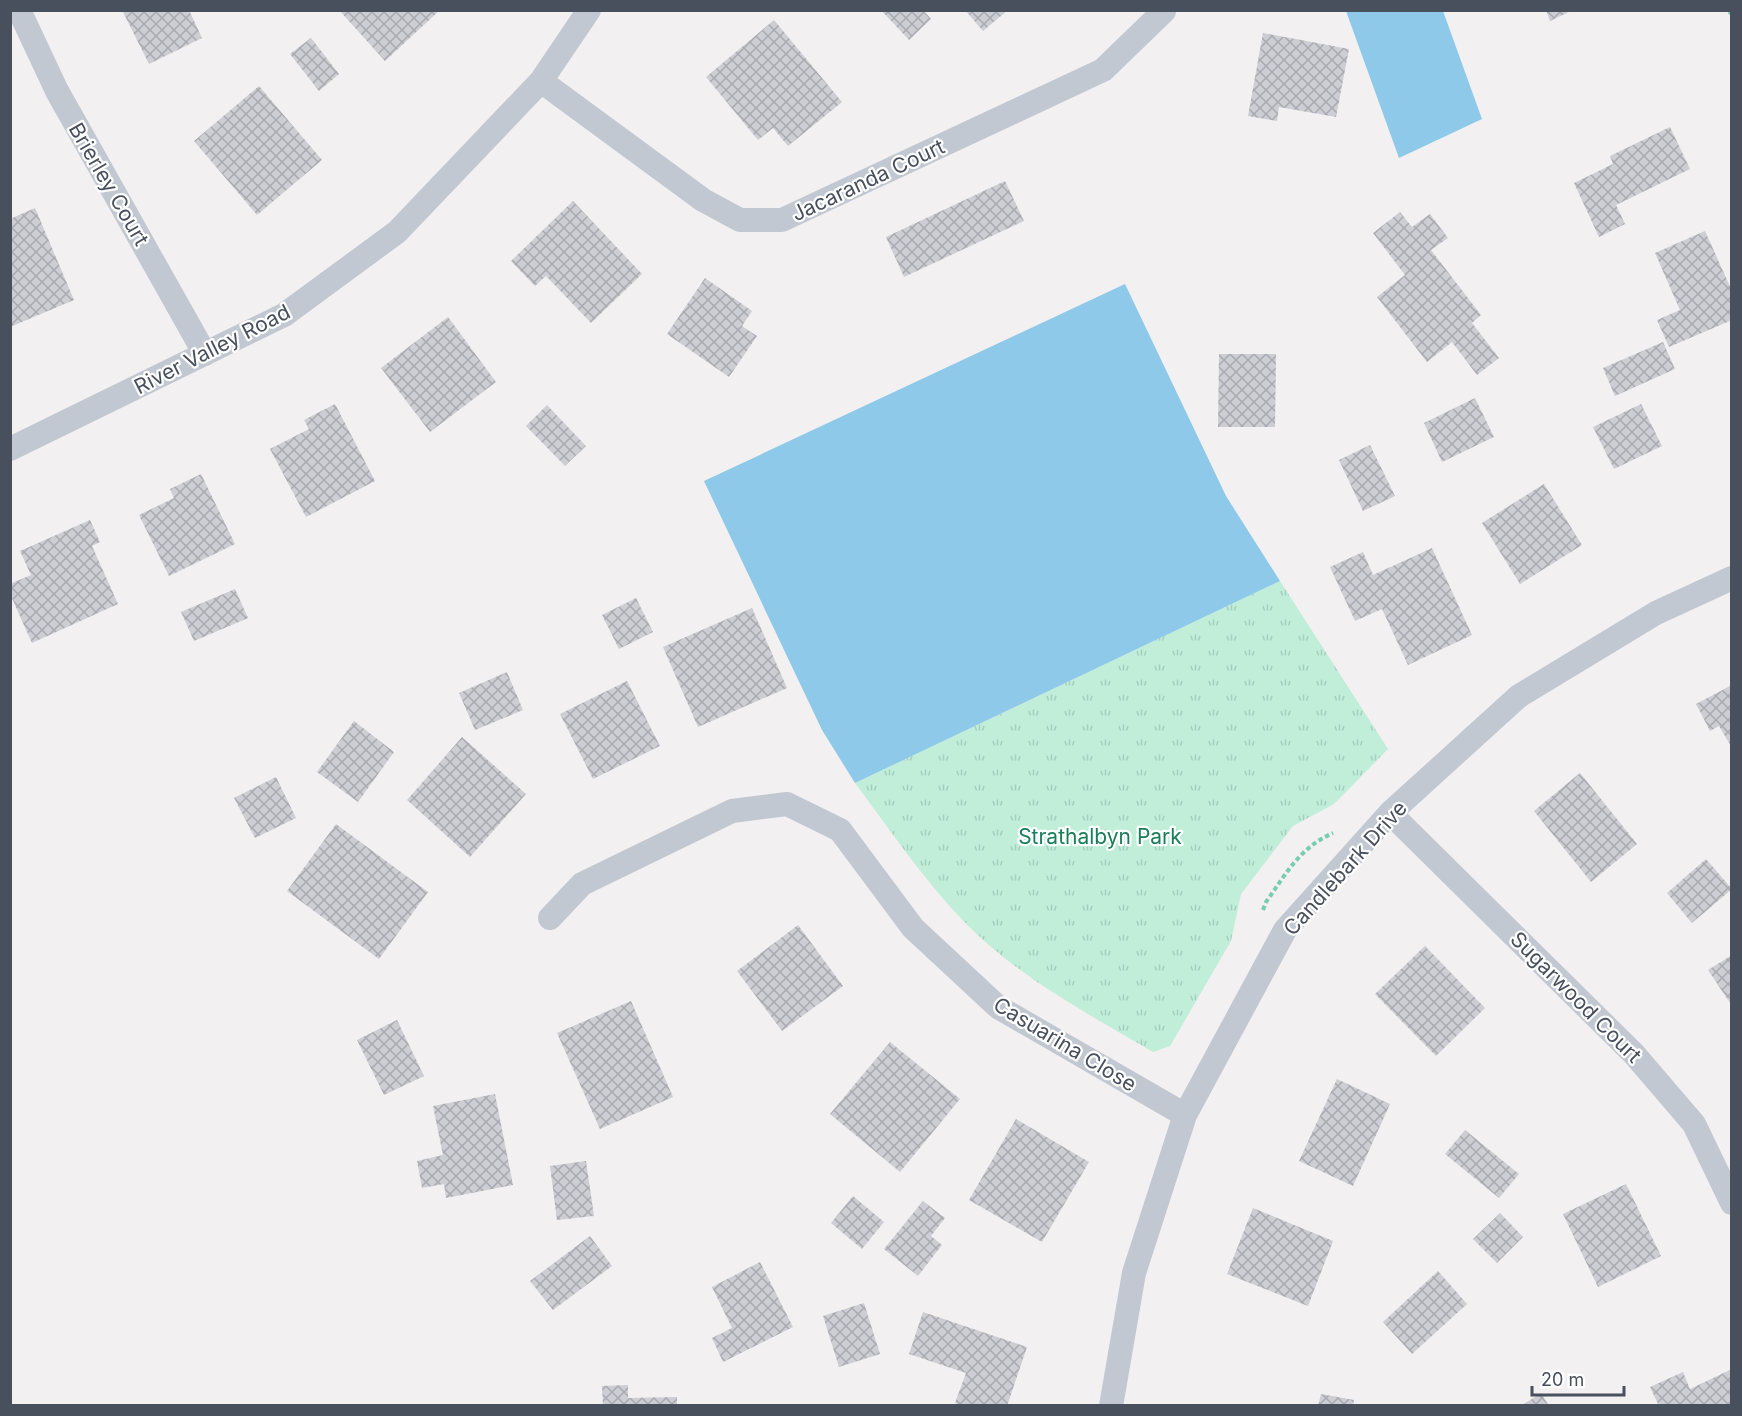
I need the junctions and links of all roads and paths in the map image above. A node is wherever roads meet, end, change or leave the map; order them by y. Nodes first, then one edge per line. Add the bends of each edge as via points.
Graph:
1 (19, 10) edge
2 (589, 10) edge
3 (1164, 10) edge
4 (1729, 10) edge
5 (1731, 16) edge
6 (541, 81) junction
7 (206, 354) junction
8 (10, 449) edge
9 (1731, 578) edge
10 (1390, 813) junction
11 (550, 918) dead end
12 (1185, 1115) junction
13 (1731, 1203) edge
14 (1111, 1406) edge

1 - 7 street, Brierley Court via 57,92
2 - 6 street, River Valley Road
3 - 6 street, Jacaranda Court via 1103,70 782,220 740,220 703,200
4 - 5 path
6 - 7 street, River Valley Road via 397,232 284,315
7 - 8 street, River Valley Road
9 - 10 street, Candlebark Drive via 1656,613 1519,696
10 - 12 street, Candlebark Drive via 1285,930
10 - 13 street, Sugarwood Court via 1634,1054 1694,1124
11 - 12 street, Casuarina Close via 582,884 732,811 787,804 840,830 913,928 998,1007
12 - 14 street, Candlebark Drive via 1134,1273

